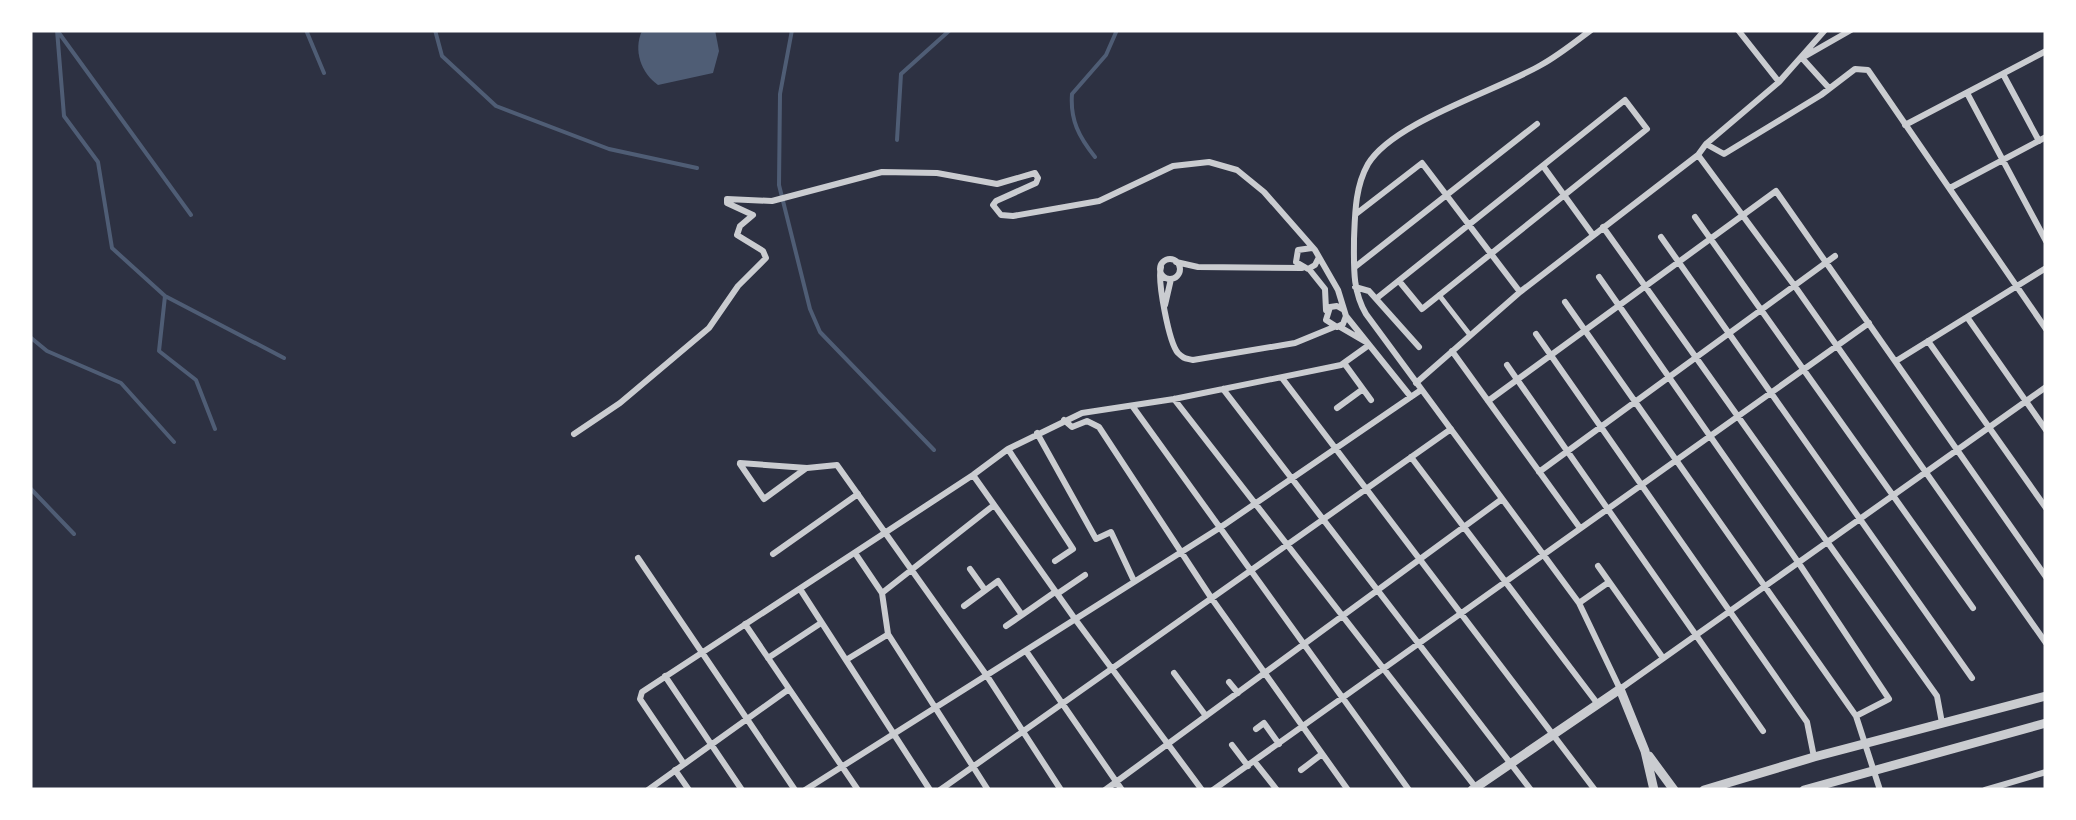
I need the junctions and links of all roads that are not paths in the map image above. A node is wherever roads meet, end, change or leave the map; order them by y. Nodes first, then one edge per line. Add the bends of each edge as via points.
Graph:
1 (1592, 30) edge
2 (1738, 30) edge
3 (1824, 30) edge
4 (1850, 30) edge
5 (2046, 52) edge
6 (1802, 58) junction
7 (2003, 74) junction
8 (1779, 82) junction
9 (1829, 88) junction
10 (1967, 93) junction
11 (1537, 124) dead end
12 (1906, 124) junction
13 (2042, 139) edge
14 (1706, 144) junction
15 (1698, 155) junction
16 (2004, 160) junction
17 (1543, 166) junction
18 (1950, 188) junction
19 (1565, 194) junction
20 (1446, 195) junction
21 (1743, 214) junction
22 (1355, 215) junction
23 (1695, 217) dead end
24 (1292, 225) junction
25 (1469, 225) junction
26 (1603, 227) junction
27 (1592, 236) junction
28 (1661, 237) dead end
29 (1710, 238) junction
30 (2046, 240) edge
31 (1313, 248) junction
32 (1297, 252) junction
33 (1491, 254) junction
34 (1835, 256) dead end
35 (1318, 258) junction
36 (1176, 262) junction
37 (1678, 262) junction
38 (1826, 262) junction
39 (1278, 265) junction
40 (1161, 266) junction
41 (1198, 267) junction
42 (1354, 267) junction
43 (1305, 268) junction
44 (2046, 268) edge
45 (1175, 277) junction
46 (1599, 278) dead end
47 (1399, 280) junction
48 (1794, 285) junction
49 (1645, 286) junction
50 (1355, 287) junction
51 (2013, 288) junction
52 (1520, 292) junction
53 (1439, 295) junction
54 (1377, 298) junction
55 (1564, 302) dead end
56 (1619, 305) junction
57 (1165, 306) junction
58 (1761, 310) junction
59 (1346, 313) junction
60 (1326, 315) junction
61 (1966, 317) junction
62 (1869, 323) junction
63 (1336, 327) junction
64 (2046, 329) edge
65 (1584, 331) junction
66 (1729, 333) junction
67 (1536, 334) dead end
68 (1470, 335) junction
69 (1306, 339) junction
70 (1928, 340) junction
71 (1369, 345) junction
72 (1837, 346) junction
73 (1419, 347) dead end
74 (1452, 351) junction
75 (1550, 355) junction
76 (1696, 357) junction
77 (1896, 360) junction
78 (1344, 363) junction
79 (1507, 365) dead end
80 (1804, 370) junction
81 (1668, 377) junction
82 (1282, 378) junction
83 (1517, 380) junction
84 (1419, 386) junction
85 (2046, 387) edge
86 (1223, 389) junction
87 (1363, 389) junction
88 (1771, 393) junction
89 (1411, 397) junction
90 (1174, 399) junction
91 (1371, 400) dead end
92 (1488, 401) junction
93 (2026, 401) junction
94 (1634, 402) junction
95 (1133, 407) junction
96 (1336, 408) dead end
97 (1738, 416) junction
98 (1064, 420) junction
99 (1991, 426) junction
100 (1601, 427) junction
101 (1451, 429) junction
102 (2046, 430) edge
103 (1037, 433) junction
104 (574, 434) dead end
105 (1710, 436) junction
106 (1008, 449) junction
107 (1337, 449) junction
108 (1958, 449) junction
109 (1567, 451) junction
110 (1411, 457) junction
111 (1675, 461) junction
112 (807, 468) junction
113 (1539, 472) junction
114 (1926, 472) junction
115 (973, 475) junction
116 (1293, 478) junction
117 (1642, 485) junction
118 (1367, 488) junction
119 (858, 494) junction
120 (1893, 495) junction
121 (1502, 499) junction
122 (1255, 504) junction
123 (994, 505) junction
124 (2046, 508) edge
125 (1608, 509) junction
126 (1860, 519) junction
127 (1324, 520) junction
128 (1221, 527) junction
129 (1464, 528) junction
130 (1580, 528) junction
131 (886, 532) junction
132 (1828, 542) junction
133 (1288, 546) junction
134 (1182, 552) junction
135 (855, 553) junction
136 (773, 554) dead end
137 (1544, 554) junction
138 (638, 558) dead end
139 (1420, 560) junction
140 (1056, 561) dead end
141 (1798, 562) junction
142 (1598, 566) dead end
143 (912, 569) junction
144 (970, 570) dead end
145 (1251, 573) junction
146 (1085, 575) dead end
147 (2046, 577) edge
148 (1134, 581) junction
149 (1505, 582) junction
150 (1609, 582) junction
151 (1764, 587) junction
152 (800, 589) junction
153 (986, 590) junction
154 (1378, 590) junction
155 (882, 593) junction
156 (1056, 593) junction
157 (1212, 598) junction
158 (1579, 603) junction
159 (964, 606) dead end
160 (1973, 608) dead end
161 (1730, 611) junction
162 (1462, 613) junction
163 (1022, 614) junction
164 (1343, 616) junction
165 (1075, 619) junction
166 (822, 623) junction
167 (745, 624) junction
168 (1006, 626) dead end
169 (888, 634) junction
170 (1696, 635) junction
171 (2046, 643) edge
172 (1303, 644) junction
173 (1420, 644) junction
174 (1026, 651) junction
175 (702, 652) junction
176 (768, 658) junction
177 (1663, 658) junction
178 (846, 660) junction
179 (1113, 669) junction
180 (1385, 669) junction
181 (1266, 672) junction
182 (1174, 673) dead end
183 (665, 676) junction
184 (987, 676) junction
185 (1972, 678) dead end
186 (1229, 682) dead end
187 (789, 689) junction
188 (1620, 689) junction
189 (1238, 693) junction
190 (2046, 696) edge
191 (1344, 698) junction
192 (1597, 703) junction
193 (1063, 704) junction
194 (934, 708) junction
195 (1206, 716) junction
196 (1856, 716) junction
197 (747, 719) junction
198 (2046, 723) edge
199 (1942, 724) junction
200 (1302, 727) junction
201 (1256, 729) dead end
202 (1763, 731) dead end
203 (1024, 733) junction
204 (1553, 733) junction
205 (893, 734) junction
206 (712, 744) junction
207 (1169, 744) junction
208 (1279, 744) junction
209 (1866, 744) junction
210 (1232, 745) dead end
211 (1645, 751) junction
212 (1322, 754) junction
213 (1814, 757) junction
214 (1251, 763) junction
215 (1510, 763) junction
216 (684, 764) junction
217 (842, 767) junction
218 (972, 767) junction
219 (675, 770) junction
220 (1300, 770) dead end
221 (1874, 771) junction
222 (2046, 772) edge
223 (1116, 782) junction
224 (1732, 786) edge
225 (1475, 789) edge
226 (648, 790) edge
227 (689, 790) edge
228 (742, 790) edge
229 (795, 790) edge
230 (805, 790) edge
231 (858, 790) edge
232 (930, 790) edge
233 (940, 790) edge
234 (988, 790) edge
235 (1062, 790) edge
236 (1104, 790) edge
237 (1122, 790) edge
238 (1202, 790) edge
239 (1212, 790) edge
240 (1277, 790) edge
241 (1348, 790) edge
242 (1409, 790) edge
243 (1530, 790) edge
244 (1595, 790) edge
245 (1654, 790) edge
246 (1674, 790) edge
247 (1704, 790) edge
248 (1804, 790) edge
249 (1880, 790) edge
250 (1985, 790) edge

1 - 22 street via 1544,64 1400,132 1367,165
2 - 8 street
3 - 6 street
4 - 6 street
5 - 7 street
6 - 8 street
6 - 9 street
7 - 10 street
7 - 13 street
8 - 14 street
9 - 12 street via 1855,70 1868,70
9 - 14 street via 1724,154
10 - 12 street
10 - 16 street
11 - 20 street
12 - 18 street
13 - 16 street
14 - 15 street
15 - 21 street
15 - 26 street
16 - 18 street
16 - 30 street
17 - 19 street
17 - 19 street via 1624,100 1647,129
17 - 25 street
18 - 51 street
19 - 27 street
19 - 33 street
20 - 22 street via 1422,163
20 - 25 street
20 - 42 street
21 - 29 street
21 - 38 street via 1776,191
21 - 48 street
22 - 42 street
23 - 29 street
24 - 31 street
24 - 32 street
24 - 104 street via 1248,176 1209,162 1173,166 1099,200 1023,216 1001,215 993,205 1036,183 1035,173 996,184 882,172 772,201 726,199 753,215 737,235 763,252 763,264 709,328
25 - 33 street
25 - 47 street
26 - 27 street
26 - 49 street
27 - 52 street
28 - 37 street
29 - 37 street
29 - 58 street
31 - 32 street
31 - 35 street
32 - 39 street
32 - 43 street via 1296,262
33 - 52 street
33 - 53 street
34 - 38 street
35 - 43 street
35 - 59 street
36 - 40 street
36 - 41 street
36 - 45 street
37 - 49 street
37 - 66 street
38 - 48 street
38 - 62 street
39 - 41 street
39 - 43 street
40 - 45 street via 1162,276
40 - 57 street
41 - 45 street
42 - 50 street
43 - 60 street via 1325,289
44 - 51 street
45 - 57 street
46 - 56 street
47 - 53 street via 1422,309
47 - 54 street
48 - 58 street
48 - 72 street
49 - 56 street
49 - 76 street
50 - 54 street
50 - 84 street via 1366,314
51 - 61 street
51 - 64 street
52 - 68 street
53 - 68 street
54 - 73 street
55 - 65 street
56 - 65 street
56 - 81 street
57 - 69 street via 1174,347 1193,360
58 - 66 street
58 - 80 street
59 - 60 street via 1335,306
59 - 63 street
59 - 71 street
60 - 63 street
60 - 69 street
61 - 70 street
61 - 93 street
62 - 72 street
62 - 77 street
63 - 69 street
63 - 71 street
65 - 75 street
65 - 94 street
66 - 76 street
66 - 88 street
67 - 75 street
68 - 74 street
70 - 77 street
70 - 99 street
71 - 78 street
71 - 89 street
72 - 80 street
72 - 114 street
74 - 84 street
74 - 92 street
75 - 83 street
75 - 100 street
76 - 81 street
76 - 97 street
77 - 108 street
78 - 82 street
78 - 87 street
79 - 83 street
80 - 88 street
80 - 120 street
81 - 94 street
81 - 105 street
82 - 86 street
82 - 107 street
83 - 92 street
83 - 109 street
84 - 89 street
84 - 101 street
85 - 93 street
86 - 90 street
86 - 116 street
87 - 91 street
87 - 96 street
88 - 97 street
88 - 126 street
89 - 107 street
90 - 95 street
90 - 122 street
92 - 113 street
93 - 99 street
93 - 102 street
94 - 100 street
94 - 111 street
95 - 98 street
95 - 128 street
97 - 105 street
97 - 132 street
98 - 103 street
98 - 134 street via 1072,427 1095,424
99 - 108 street
99 - 124 street
100 - 109 street
100 - 117 street
101 - 110 street
101 - 121 street
103 - 106 street
103 - 148 street via 1096,539 1111,532
105 - 111 street
105 - 141 street
106 - 115 street
106 - 140 street via 1073,549
107 - 116 street
107 - 118 street
108 - 114 street
108 - 147 street
109 - 113 street
109 - 125 street
110 - 118 street
110 - 129 street
111 - 117 street
111 - 151 street
112 - 112 street via 773,465 740,463 764,499
112 - 119 street via 837,465
113 - 130 street
114 - 120 street
114 - 171 street
115 - 123 street
115 - 131 street
116 - 122 street
116 - 127 street
117 - 125 street
117 - 161 street
118 - 127 street
118 - 139 street
119 - 131 street
119 - 136 street
120 - 126 street
120 - 160 street
121 - 129 street
121 - 137 street
122 - 128 street
122 - 133 street
123 - 143 street
123 - 156 street
125 - 130 street
125 - 170 street
126 - 132 street
126 - 185 street
127 - 133 street
127 - 154 street
128 - 134 street
128 - 145 street
129 - 139 street
129 - 149 street
130 - 137 street
131 - 135 street
131 - 143 street
132 - 141 street
132 - 199 street via 1937,696
133 - 145 street
133 - 164 street
134 - 148 street
134 - 157 street
135 - 152 street
135 - 155 street
137 - 149 street
137 - 158 street
138 - 175 street
139 - 154 street
139 - 162 street
141 - 151 street
141 - 196 street via 1890,699
142 - 150 street
143 - 155 street
143 - 184 street
144 - 153 street
145 - 157 street
145 - 172 street
146 - 156 street
148 - 165 street
149 - 162 street
149 - 192 street
150 - 158 street
150 - 177 street
151 - 161 street
151 - 196 street
152 - 166 street
152 - 167 street
153 - 159 street
153 - 163 street via 998,581
154 - 164 street
154 - 173 street
155 - 169 street
156 - 163 street
156 - 165 street
157 - 179 street
157 - 181 street
158 - 188 street
161 - 170 street
161 - 213 street via 1806,722
162 - 173 street
162 - 204 street
163 - 168 street
164 - 172 street
164 - 180 street
165 - 174 street
165 - 179 street
166 - 176 street
166 - 178 street
167 - 175 street
167 - 176 street
169 - 178 street
169 - 194 street
170 - 177 street
170 - 202 street
172 - 181 street
172 - 191 street
173 - 180 street
173 - 215 street
174 - 184 street
174 - 193 street
175 - 183 street
175 - 197 street
176 - 187 street
177 - 188 street
178 - 205 street
179 - 193 street
179 - 207 street
180 - 191 street
180 - 225 street
181 - 189 street
181 - 200 street
182 - 195 street
183 - 206 street
183 - 216 street via 640,699
184 - 194 street
184 - 203 street
186 - 189 street
187 - 197 street
187 - 217 street
188 - 192 street
188 - 211 street
189 - 195 street
190 - 199 street
191 - 200 street
191 - 242 street
192 - 204 street
193 - 203 street
193 - 223 street
194 - 205 street
194 - 218 street
195 - 207 street
196 - 209 street
197 - 206 street
197 - 229 street
198 - 221 street
199 - 209 street
200 - 208 street
200 - 212 street
201 - 208 street via 1264,723
203 - 218 street
203 - 235 street
204 - 215 street
204 - 244 street
205 - 217 street
205 - 232 street
206 - 216 street
206 - 228 street
207 - 223 street
207 - 238 street
208 - 214 street
209 - 213 street
209 - 221 street
210 - 214 street
211 - 245 street
211 - 246 street
212 - 220 street
212 - 241 street
213 - 224 street
214 - 239 street
214 - 240 street
215 - 225 street
215 - 243 street
216 - 219 street
217 - 230 street
217 - 231 street
218 - 233 street
218 - 234 street
219 - 226 street
219 - 227 street
221 - 248 street
221 - 249 street
222 - 250 street
223 - 236 street
223 - 237 street
224 - 247 street

